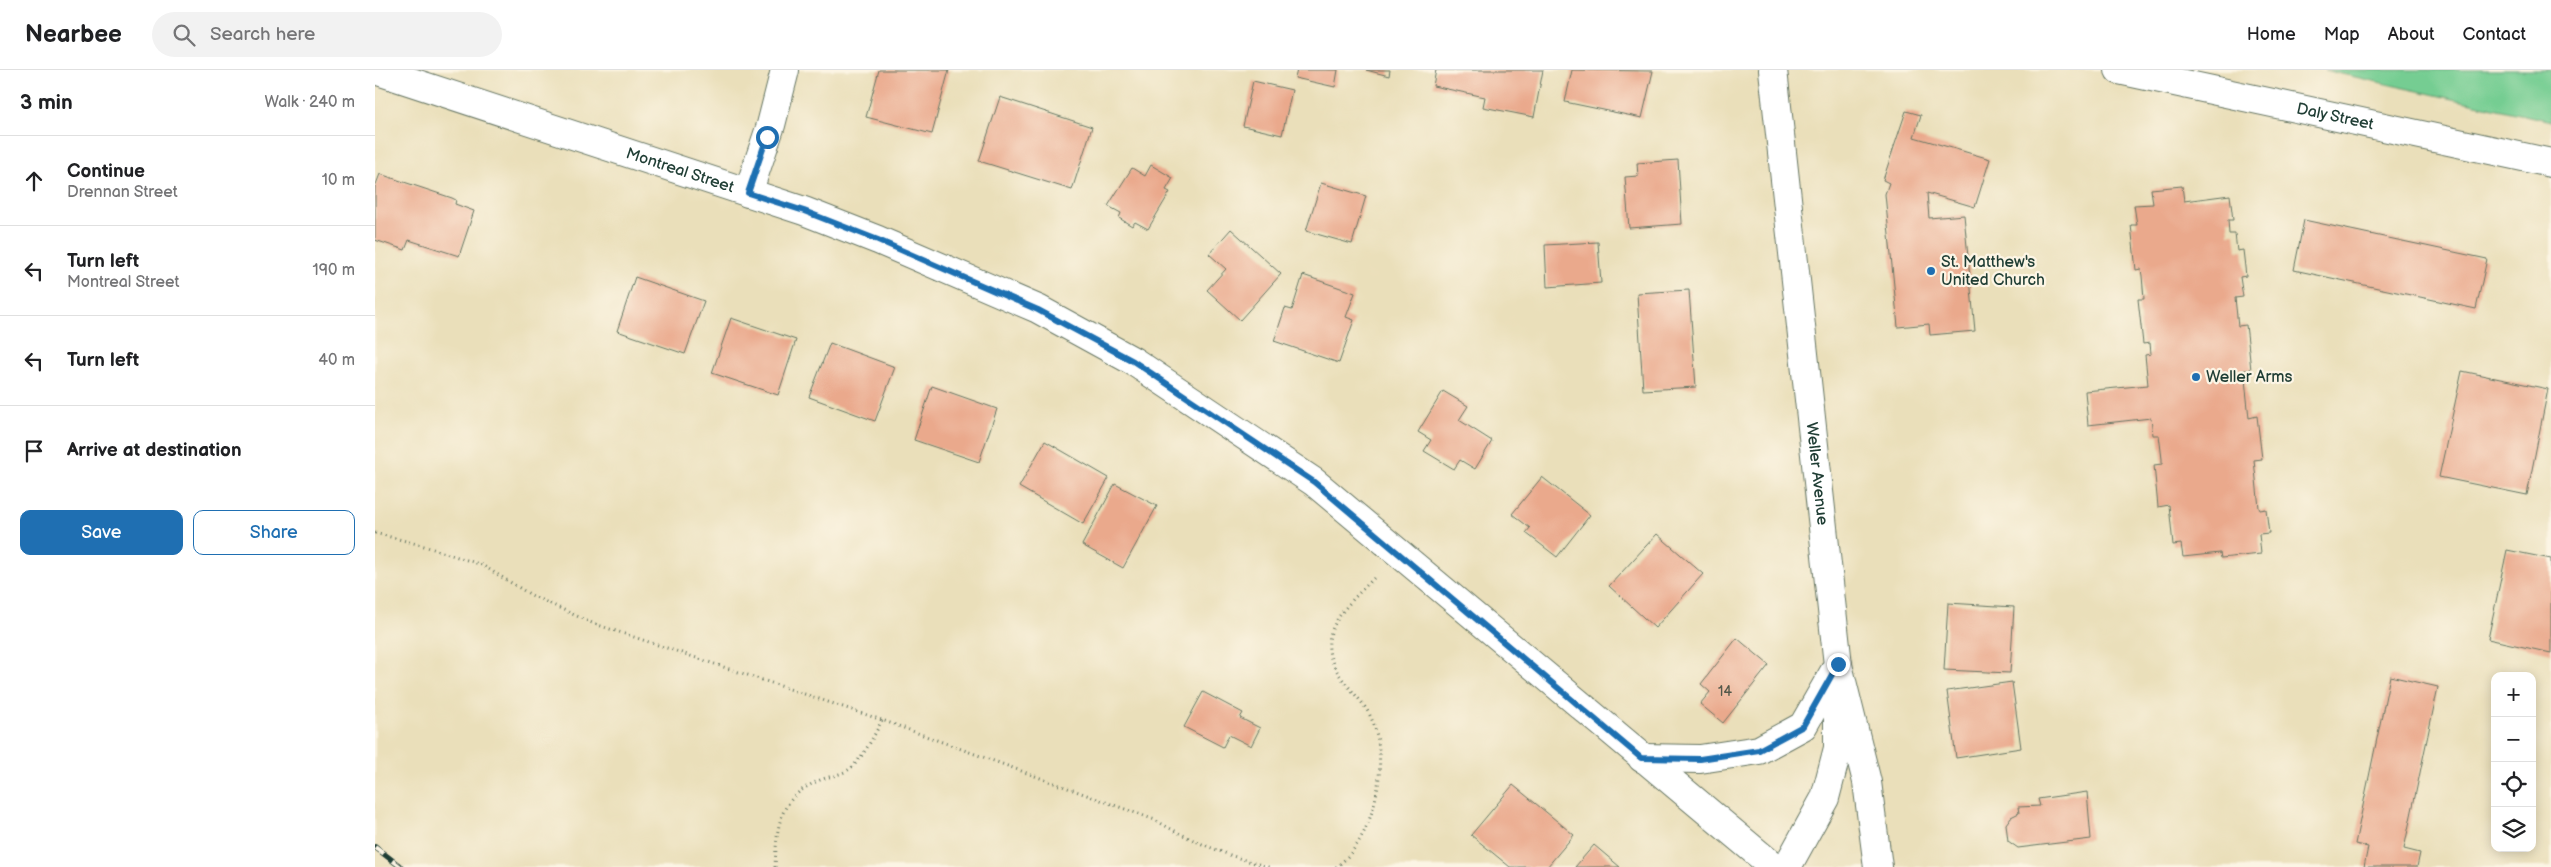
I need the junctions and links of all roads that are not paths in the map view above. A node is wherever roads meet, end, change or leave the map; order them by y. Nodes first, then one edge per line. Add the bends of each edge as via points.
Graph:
1 (375, 70) edge
2 (785, 70) edge
3 (1773, 70) edge
4 (2119, 70) edge
5 (2551, 163) edge
6 (748, 193) junction
7 (1838, 664) junction
8 (1641, 758) junction
9 (1774, 867) edge
10 (1787, 867) edge
11 (1878, 867) edge

1 - 6 main road, Montreal Street
2 - 6 main road
3 - 7 main road, Weller Avenue
4 - 5 main road, Daly Street
6 - 8 main road, Montreal Street via 878,240 1038,310 1133,361 1314,482
7 - 8 main road via 1803,726 1759,750 1700,759
7 - 10 main road, Weller Avenue via 1838,748 1825,798
7 - 11 main road via 1867,782
8 - 9 main road, Montreal Street

